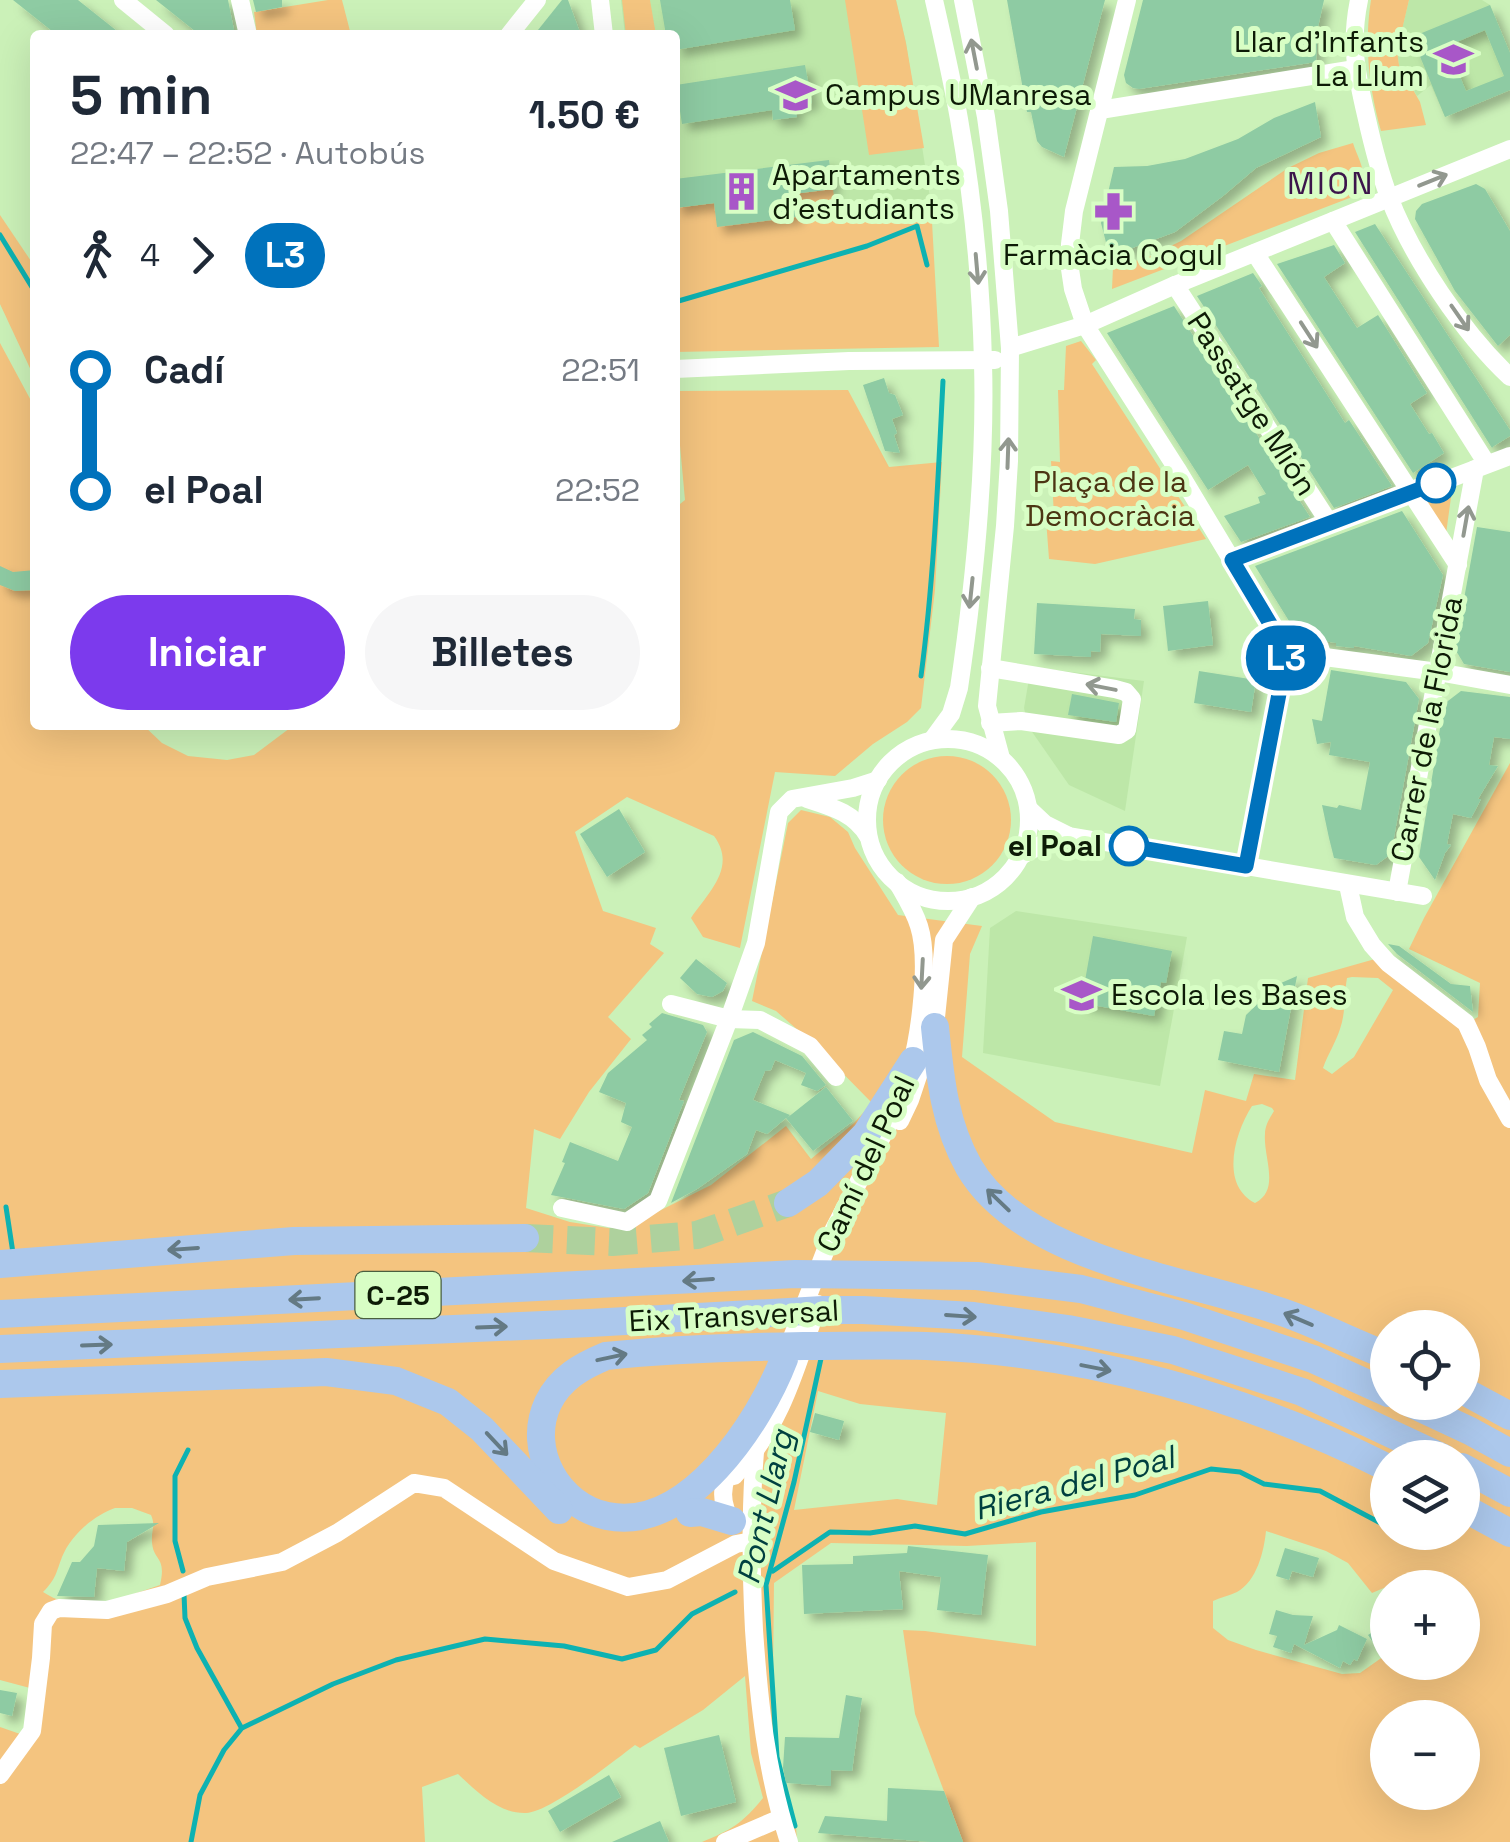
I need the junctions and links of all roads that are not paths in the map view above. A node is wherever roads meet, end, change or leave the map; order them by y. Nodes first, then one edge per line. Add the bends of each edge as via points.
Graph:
1 (123, 0) edge
2 (240, 0) edge
3 (537, 0) edge
4 (600, 0) edge
5 (934, 0) edge
6 (964, 0) edge
7 (1127, 0) edge
8 (1359, 0) edge
9 (160, 30) edge
10 (247, 30) edge
11 (513, 30) edge
12 (603, 30) edge
13 (1356, 69) junction
14 (1100, 110) junction
15 (1510, 149) edge
16 (1389, 197) junction
17 (1332, 221) junction
18 (1256, 253) junction
19 (1174, 285) junction
20 (1085, 325) junction
21 (1010, 354) junction
22 (983, 360) junction
23 (680, 369) edge
24 (1510, 377) edge
25 (1510, 456) edge
26 (1481, 467) junction
27 (1410, 492) junction
28 (1330, 524) junction
29 (1232, 560) junction
30 (1458, 565) junction
31 (1287, 652) junction
32 (990, 668) junction
33 (1438, 672) junction
34 (1510, 686) edge
35 (990, 723) junction
36 (932, 740) junction
37 (1001, 758) junction
38 (878, 780) junction
39 (802, 797) junction
40 (1029, 810) junction
41 (1069, 836) junction
42 (869, 838) junction
43 (1021, 856) junction
44 (1246, 866) junction
45 (897, 882) junction
46 (1348, 885) junction
47 (1397, 892) junction
48 (1423, 896) dead end
49 (972, 897) junction
50 (671, 1004) dead end
51 (730, 1019) junction
52 (935, 1027) junction
53 (912, 1061) junction
54 (836, 1077) dead end
55 (1510, 1119) edge
56 (788, 1203) tunnel mouth
57 (562, 1208) dead end
58 (526, 1238) tunnel mouth
59 (0, 1264) edge
60 (0, 1314) edge
61 (0, 1349) edge
62 (1370, 1349) edge
63 (778, 1353) junction
64 (0, 1384) edge
65 (1370, 1385) edge
66 (1480, 1400) edge
67 (1510, 1416) edge
68 (1446, 1420) edge
69 (1405, 1440) edge
70 (756, 1452) junction
71 (1510, 1453) edge
72 (1370, 1459) edge
73 (1480, 1477) edge
74 (722, 1488) junction
75 (1510, 1493) edge
76 (690, 1513) junction
77 (1480, 1517) edge
78 (745, 1532) junction
79 (1510, 1533) edge
80 (0, 1776) edge
81 (781, 1818) junction
82 (725, 1842) edge
83 (789, 1842) edge

1 - 9 street
2 - 10 street
3 - 11 street
4 - 12 street
5 -> 22 street via 960,120
21 -> 6 street via 996,192
7 - 14 street
8 - 13 street
13 - 14 street
13 - 16 street
14 - 20 street via 1070,244 1072,289
16 -> 15 street
16 - 17 street
16 -> 24 street via 1445,298
17 - 18 street
17 - 26 street
18 - 19 street
18 -> 27 street, Carrer de la Florida
19 - 20 street
19 - 28 street, Passatge Mión
20 - 21 street
20 - 29 street
21 - 22 street
32 -> 21 street
22 - 23 street
22 -> 36 street via 978,522 964,655 951,714
25 - 26 street
26 - 27 street
30 -> 26 street, Carrer de la Florida
27 - 28 street
27 - 30 street, Carrer de la Florida
28 - 29 street
29 - 31 street
30 - 33 street, Carrer de la Florida
31 - 33 street
31 - 44 street
32 - 35 street
35 -> 32 street via 1119,735 1132,698 1114,689
33 - 34 street
33 - 47 street, Carrer de la Florida
35 - 37 street
36 - 37 street via 968,741
36 - 38 street via 900,754
37 - 40 street via 1018,778
38 - 39 street
38 - 42 street via 867,812
39 - 42 street via 852,817
39 - 51 street via 779,812 756,943
40 - 41 street
40 - 43 street
41 - 43 street
41 - 44 street
42 - 45 street
43 - 49 street via 1001,882
44 - 46 street
45 - 49 street via 937,900
45 -> 53 street, Camí del Poal via 922,942
46 - 47 street
46 - 55 street via 1356,917 1380,954 1466,1023
47 - 48 street
49 - 52 street, Camí del Poal via 944,940
50 - 51 street
51 - 54 street via 760,1020 810,1046
51 - 57 street via 658,1201 627,1222
62 -> 52 highway via 1282,1312 1118,1264 1020,1220 971,1171 954,1137
52 - 70 street, Camí del Poal via 910,1100 850,1215 790,1389
53 - 56 highway via 866,1134
53 - 63 street, Camí del Poal via 896,1110
58 -> 59 highway via 294,1241
65 -> 60 highway, Eix Transversal / C-25 via 1184,1316 1081,1290 977,1276 796,1274
61 -> 69 highway, Eix Transversal / C-25 via 784,1312 974,1316 1174,1350 1302,1392
63 -> 63 highway via 770,1391 744,1434 706,1478 670,1504 637,1517 604,1516 556,1484 544,1455 542,1422 558,1388 585,1364 636,1352
63 -> 72 highway via 928,1346 1106,1369 1272,1416
63 - 74 street, Camí del Poal via 783,1381
64 -> 76 highway via 326,1372 396,1381 448,1402 559,1510 592,1528 638,1534
66 - 67 highway
68 - 71 highway
70 - 74 street, Camí del Poal
70 - 78 street, Camí del Poal
73 - 75 highway
74 - 76 highway
74 - 78 street, Camí del Poal via 723,1502
76 - 78 highway
77 - 79 highway
78 - 80 street via 736,1544 667,1580 628,1587 554,1561 444,1488 414,1483 282,1562 207,1577 107,1610 50,1612 43,1624 32,1730
78 - 81 street, Camí del Poal via 759,1704
81 - 82 street
81 - 83 street, Camí del Poal

